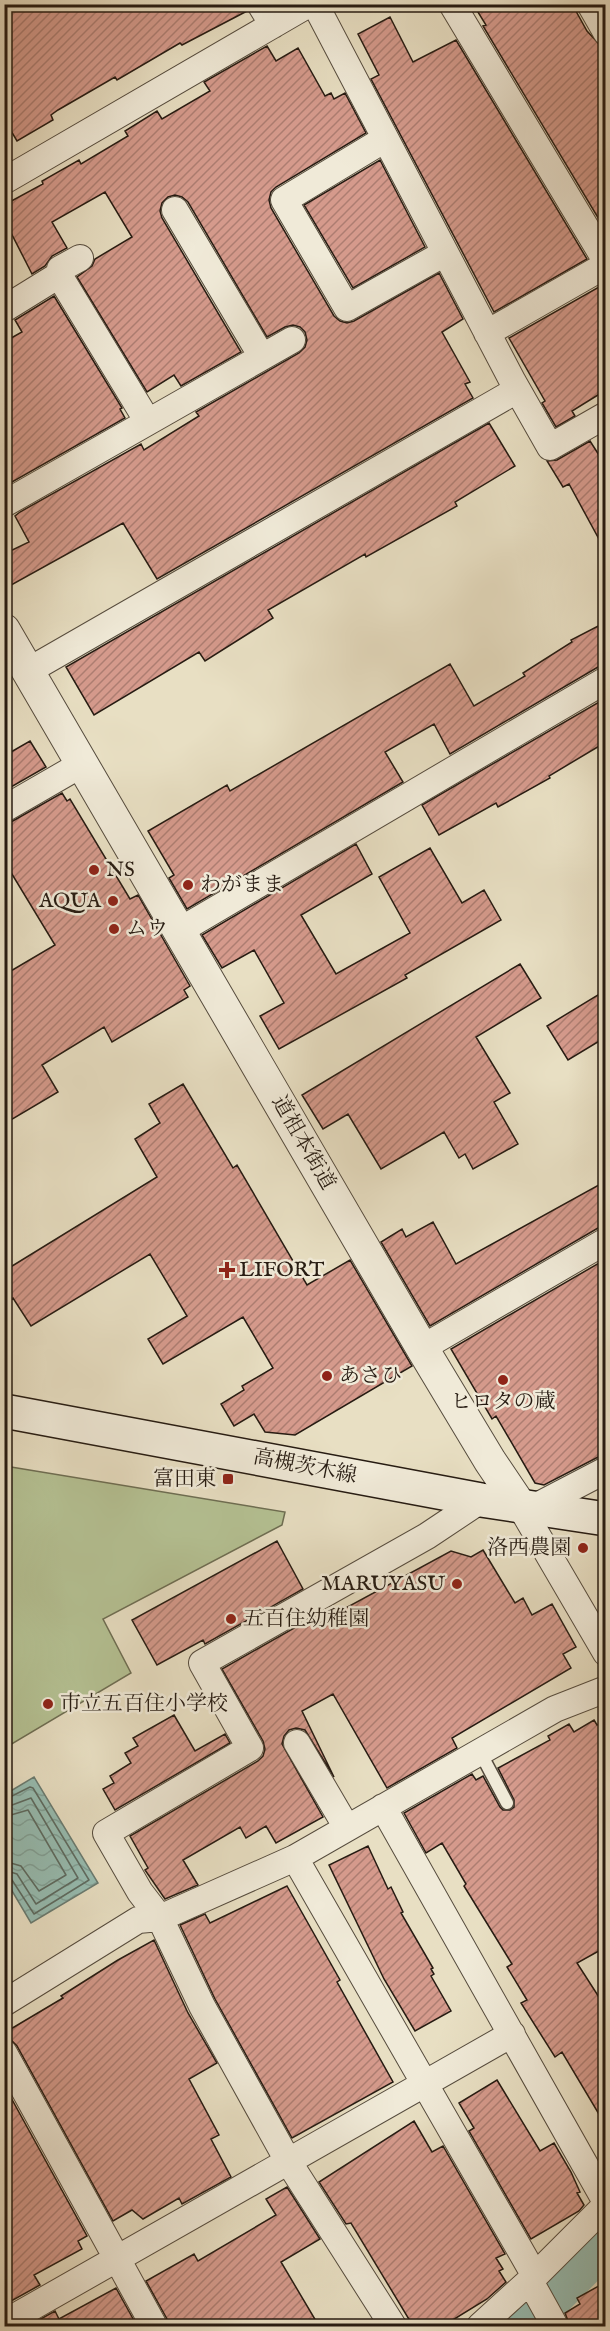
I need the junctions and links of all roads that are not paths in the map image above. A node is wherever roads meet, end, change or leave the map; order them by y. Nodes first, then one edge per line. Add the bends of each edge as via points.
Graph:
1 (309, 4) edge
2 (315, 4) edge
3 (452, 4) edge
4 (590, 4) edge
5 (267, 15) edge
6 (606, 32) edge
7 (385, 139) junction
8 (4, 181) edge
9 (175, 210) dead end
10 (445, 253) junction
11 (80, 258) dead end
12 (606, 263) edge
13 (59, 274) junction
14 (4, 309) edge
15 (487, 333) junction
16 (292, 340) dead end
17 (262, 357) junction
18 (517, 390) junction
19 (606, 415) edge
20 (148, 422) junction
21 (4, 504) edge
22 (4, 630) edge
23 (28, 671) junction
24 (606, 680) edge
25 (82, 764) junction
26 (4, 810) edge
27 (180, 932) junction
28 (606, 1241) edge
29 (422, 1348) junction
30 (4, 1411) edge
31 (606, 1470) edge
32 (481, 1500) junction
33 (527, 1506) junction
34 (606, 1519) edge
35 (606, 1653) edge
36 (606, 1689) edge
37 (297, 1743) dead end
38 (480, 1752) junction
39 (507, 1803) dead end
40 (383, 1807) junction
41 (347, 1828) junction
42 (295, 1858) junction
43 (160, 1918) junction
44 (4, 2004) edge
45 (512, 2034) junction
46 (4, 2053) edge
47 (425, 2085) junction
48 (288, 2161) junction
49 (606, 2204) edge
50 (119, 2259) junction
51 (532, 2278) junction
52 (4, 2323) edge
53 (154, 2326) edge
54 (393, 2326) edge
55 (480, 2326) edge
56 (555, 2326) edge

1 - 5 street
2 - 7 street
3 - 12 street
4 - 6 street
5 - 8 street
7 - 10 street
7 - 10 street via 284,200 347,308
9 - 17 street
10 - 15 street
11 - 13 street via 60,269
12 - 15 street
13 - 14 street
13 - 20 street
15 - 18 street
16 - 17 street
17 - 20 street
18 - 19 street via 550,447
18 - 23 street
20 - 21 street
22 - 23 street, 道祖本街道
23 - 25 street, 道祖本街道
24 - 27 street
25 - 26 street
25 - 27 street, 道祖本街道
27 - 29 street, 道祖本街道
28 - 29 street
29 - 33 street, 道祖本街道 via 490,1461
30 - 32 main road, 高槻茨木線
31 - 33 street
32 - 33 main road, 高槻茨木線
32 - 43 street via 427,1536 202,1663 250,1748 106,1833
33 - 34 main road, 高槻茨木線
33 - 35 street, 道祖本街道
36 - 38 street via 555,1709
37 - 41 street
38 - 39 lane
38 - 40 street
40 - 41 street
40 - 45 street
41 - 42 street
42 - 43 street
42 - 47 street
43 - 44 street via 138,1920
43 - 48 street via 202,2006
45 - 47 street
45 - 49 street
46 - 50 street
47 - 48 street
47 - 51 street
48 - 50 street
48 - 54 street
49 - 51 street
50 - 52 street
50 - 53 street
51 - 55 street
51 - 56 street

